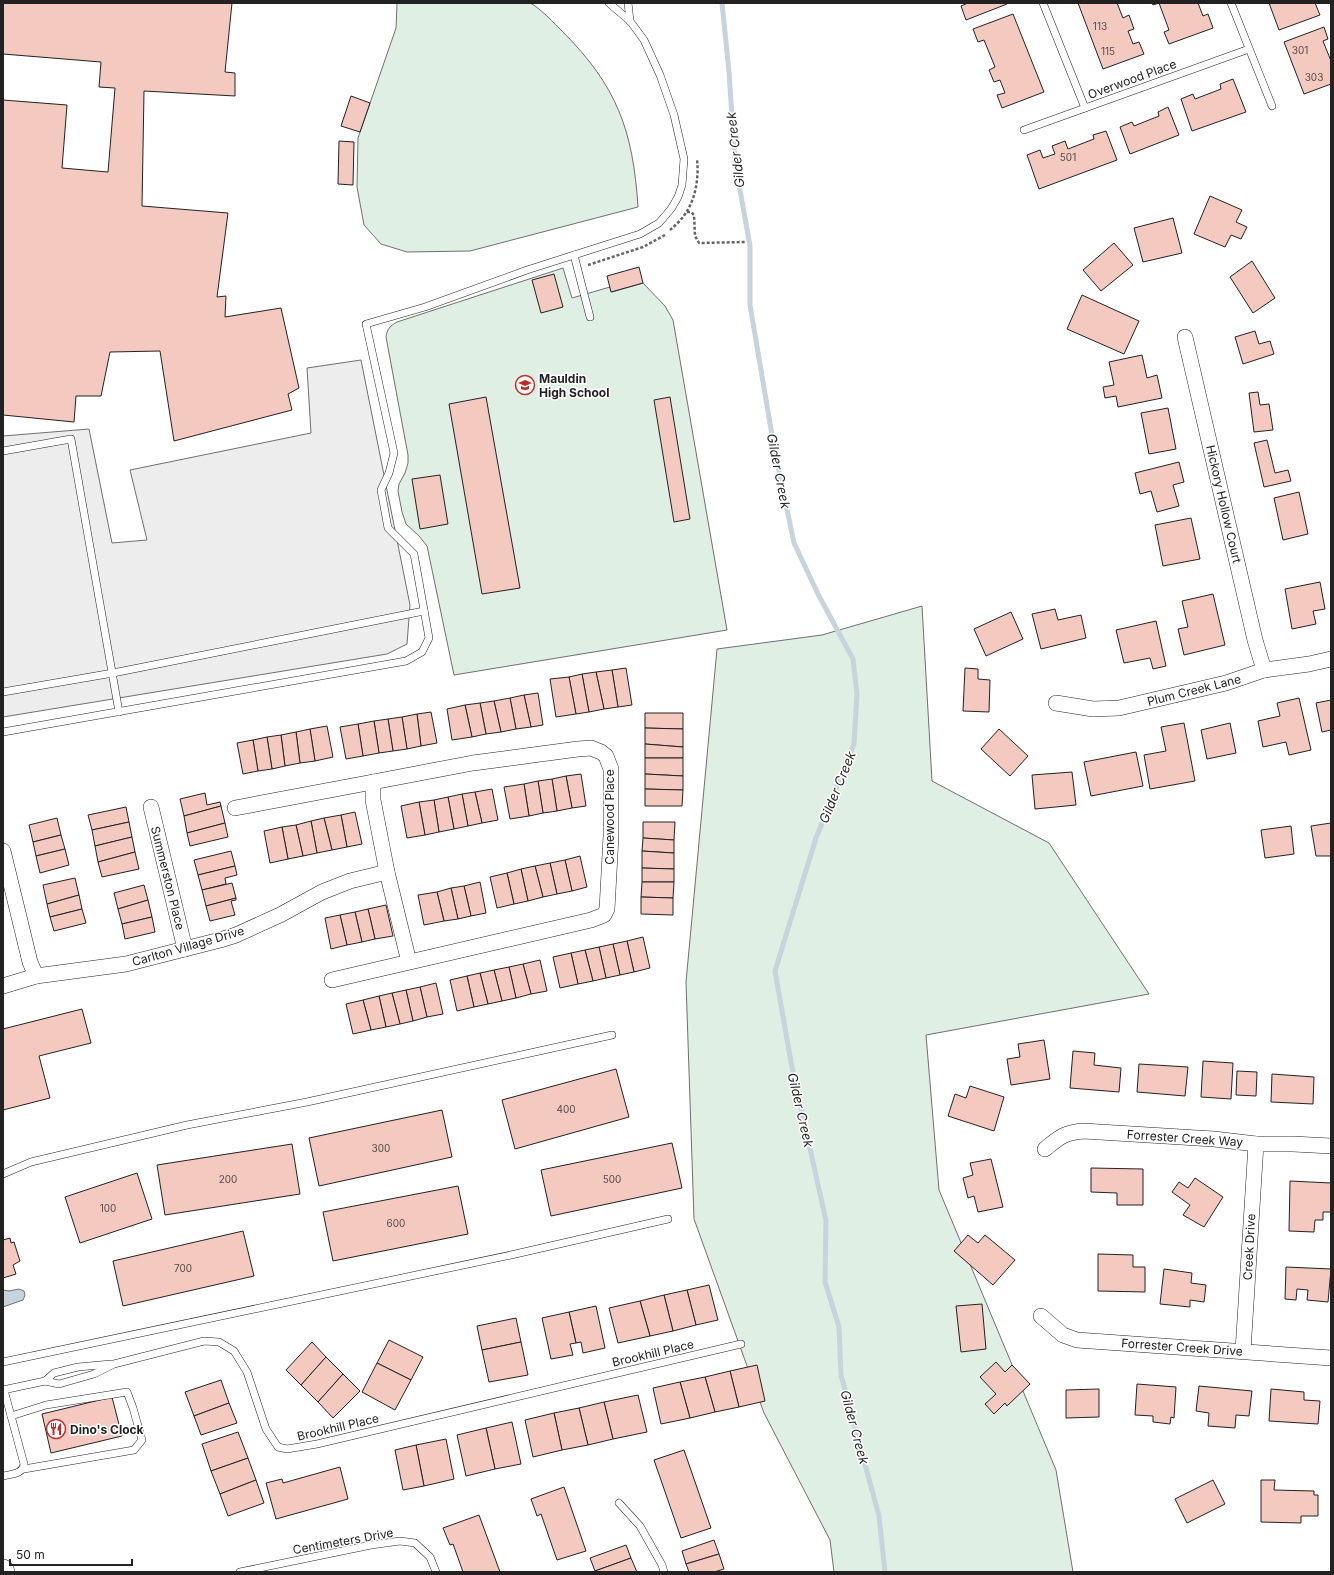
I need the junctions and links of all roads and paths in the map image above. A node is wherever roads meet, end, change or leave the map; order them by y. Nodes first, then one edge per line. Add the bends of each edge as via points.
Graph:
1 (609, 3) edge
2 (628, 3) edge
3 (1043, 3) edge
4 (1231, 3) edge
5 (630, 21) junction
6 (1249, 49) junction
7 (1272, 106) dead end
8 (1085, 108) junction
9 (1024, 130) dead end
10 (687, 212) dead end
11 (745, 242) dead end
12 (574, 255) junction
13 (590, 317) dead end
14 (1185, 337) dead end
15 (3, 451) edge
16 (424, 611) junction
17 (1331, 659) edge
18 (1264, 670) junction
19 (113, 673) junction
20 (3, 692) edge
21 (1056, 703) dead end
22 (119, 712) junction
23 (3, 732) edge
24 (373, 782) junction
25 (151, 807) dead end
26 (235, 808) dead end
27 (3, 851) edge
28 (387, 872) junction
29 (185, 949) junction
30 (409, 962) junction
31 (36, 976) junction
32 (332, 980) dead end
33 (3, 986) edge
34 (612, 1035) dead end
35 (1256, 1144) junction
36 (1331, 1146) edge
37 (1045, 1149) dead end
38 (3, 1174) edge
39 (668, 1219) dead end
40 (1041, 1316) dead end
41 (741, 1344) dead end
42 (1243, 1351) junction
43 (1331, 1358) edge
44 (3, 1362) edge
45 (114, 1364) junction
46 (45, 1381) junction
47 (3, 1390) edge
48 (11, 1416) junction
49 (24, 1469) junction
50 (3, 1476) edge
51 (619, 1503) dead end
52 (251, 1571) edge
53 (240, 1572) edge
54 (436, 1572) edge
55 (664, 1572) edge

1 - 5 lane
2 - 5 lane
3 - 8 lane
4 - 6 lane
5 - 12 lane via 644,40 674,115 684,159 682,185 671,209 659,223 640,234
6 - 7 lane
6 - 8 lane, Overwood Place
8 - 9 lane, Overwood Place
10 - 11 path via 694,215 695,236 699,243
12 - 13 lane
12 - 16 lane via 425,307 366,324 394,453 381,490 388,528 414,554
14 - 18 street, Hickory Hollow Court
15 - 19 lane via 71,439
16 - 19 lane
16 - 22 lane via 429,638 422,652 406,661
17 - 18 street, Plum Creek Lane
18 - 21 street, Plum Creek Lane via 1226,683 1119,708 1093,709
19 - 20 lane
19 - 22 lane
22 - 23 lane
24 - 26 street, Canewood Place
24 - 28 street via 373,800
24 - 30 street, Canewood Place via 473,763 591,748 606,756 611,769 611,836 607,909 604,915 592,920
25 - 29 street, Summerston Place
27 - 31 street via 30,962
28 - 29 street, Carlton Village Drive via 350,881 322,892 236,935
28 - 30 street
29 - 31 street, Carlton Village Drive via 126,964
30 - 32 street, Canewood Place
31 - 33 street, Carlton Village Drive
34 - 38 lane via 307,1102 187,1125 31,1162
35 - 36 street, Forrester Creek Way
35 - 37 street, Forrester Creek Way via 1083,1131 1069,1132
35 - 42 street, Creek Drive
39 - 44 lane via 511,1255
40 - 42 street, Forrester Creek Drive via 1063,1335 1077,1340
41 - 45 lane, Brookhill Place via 318,1444 287,1449 278,1447 266,1429 247,1372 234,1351 219,1342 204,1341
42 - 43 street, Forrester Creek Drive
45 - 46 lane via 78,1367 54,1373
45 - 46 lane, Brookhill Place via 94,1374 59,1384
46 - 47 lane, Brookhill Place
47 - 48 lane
48 - 49 lane
48 - 49 lane via 46,1405 127,1392 142,1440 134,1450
49 - 50 lane
51 - 55 lane via 640,1526
52 - 53 lane, Centimeters Drive
52 - 54 lane, Centimeters Drive via 400,1541 415,1544 430,1557

